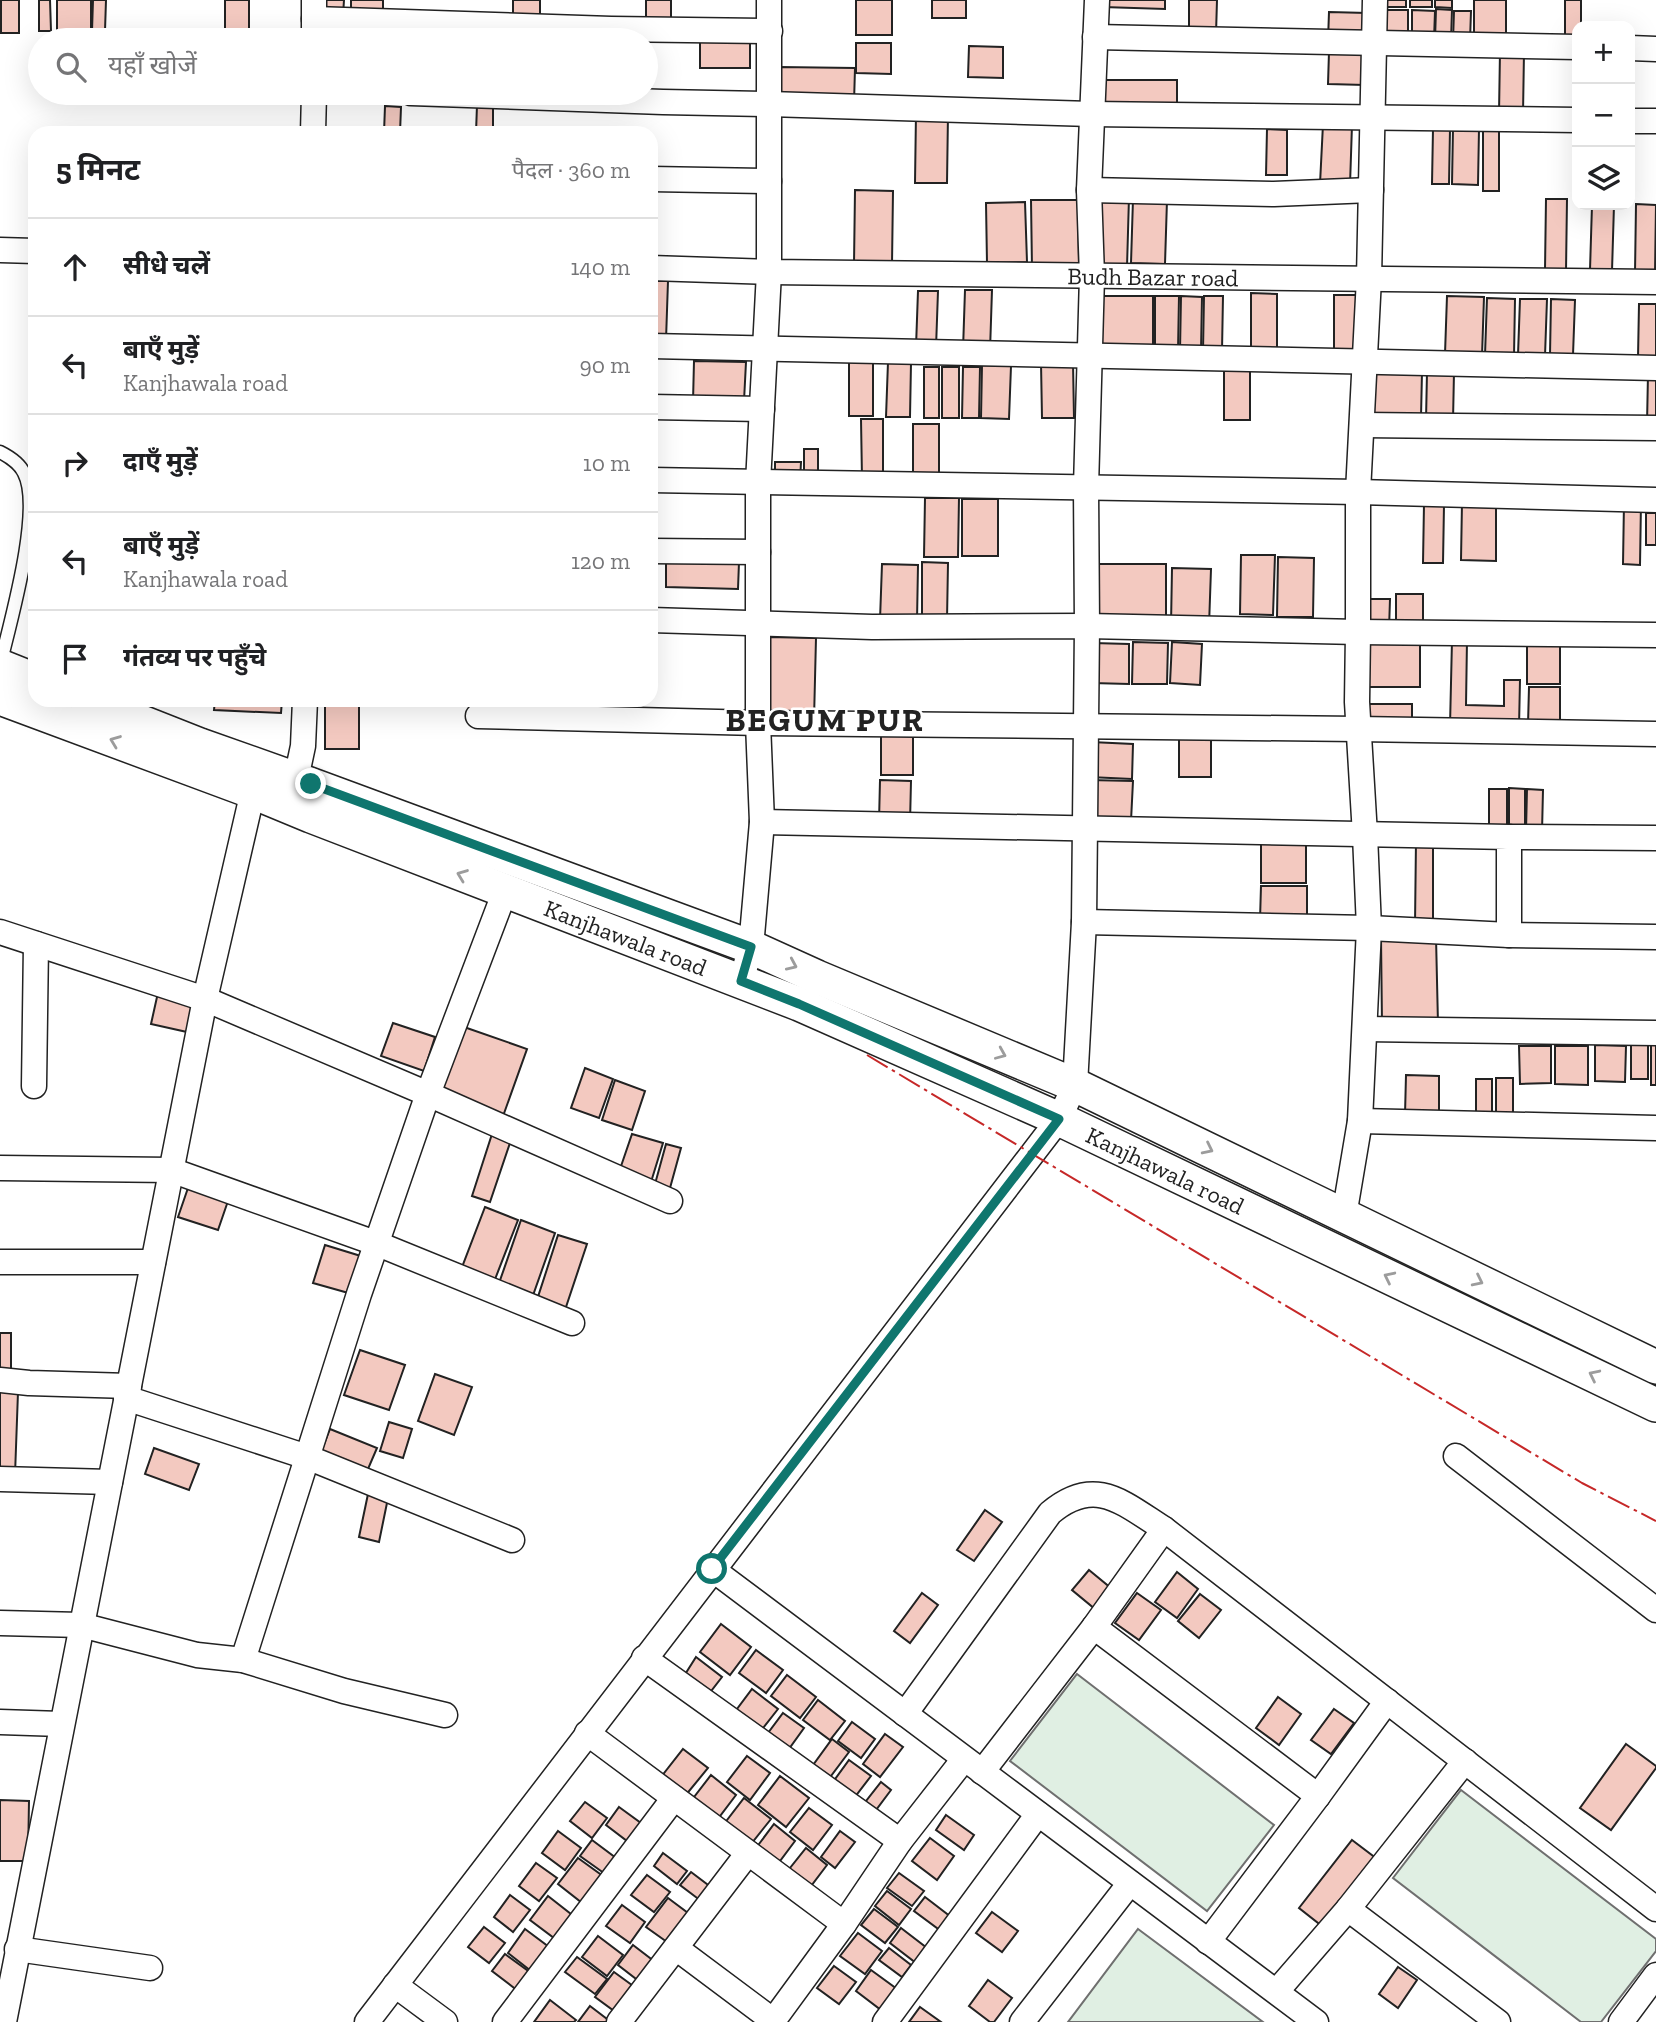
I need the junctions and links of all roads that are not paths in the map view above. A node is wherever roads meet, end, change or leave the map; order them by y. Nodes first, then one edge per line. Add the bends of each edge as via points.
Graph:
1 (769, 0) edge
2 (1097, 0) edge
3 (1375, 0) edge
4 (314, 20) edge
5 (578, 28) edge
6 (658, 30) edge
7 (770, 32) junction
8 (1095, 37) junction
9 (1374, 43) junction
10 (1572, 47) edge
11 (1635, 48) edge
12 (1656, 49) edge
13 (658, 102) edge
14 (769, 104) junction
15 (314, 105) edge
16 (1091, 114) junction
17 (1372, 118) junction
18 (1572, 120) edge
19 (1635, 121) edge
20 (1656, 121) edge
21 (313, 126) edge
22 (658, 179) edge
23 (769, 181) junction
24 (1088, 190) junction
25 (1371, 190) junction
26 (0, 250) edge
27 (28, 251) edge
28 (658, 268) edge
29 (769, 272) junction
30 (1093, 276) junction
31 (1369, 278) junction
32 (1656, 282) edge
33 (658, 346) edge
34 (765, 349) junction
35 (1091, 355) junction
36 (1364, 360) junction
37 (1656, 368) edge
38 (658, 407) edge
39 (762, 409) junction
40 (1362, 425) junction
41 (1656, 428) edge
42 (0, 452) edge
43 (658, 480) edge
44 (758, 482) junction
45 (28, 486) edge
46 (1086, 487) junction
47 (1358, 492) junction
48 (1656, 500) edge
49 (28, 533) edge
50 (658, 551) edge
51 (758, 552) junction
52 (658, 620) edge
53 (758, 624) junction
54 (1087, 626) junction
55 (1359, 632) junction
56 (1656, 635) edge
57 (0, 666) edge
58 (28, 677) edge
59 (0, 698) edge
60 (28, 707) edge
61 (28, 707) edge
62 (104, 707) edge
63 (305, 707) edge
64 (478, 716) dead end
65 (758, 723) junction
66 (1086, 726) junction
67 (1359, 729) junction
68 (1656, 734) edge
69 (256, 779) junction
70 (296, 779) junction
71 (762, 822) junction
72 (1086, 828) junction
73 (1366, 835) junction
74 (1509, 837) junction
75 (1656, 838) edge
76 (505, 891) junction
77 (1084, 922) junction
78 (1369, 928) junction
79 (0, 932) edge
80 (1509, 935) junction
81 (1656, 937) edge
82 (36, 944) junction
83 (751, 947) junction
84 (741, 981) junction
85 (205, 999) junction
86 (1365, 1029) junction
87 (1656, 1033) edge
88 (1075, 1085) junction
89 (34, 1086) dead end
90 (428, 1094) junction
91 (1059, 1119) junction
92 (1360, 1121) junction
93 (1656, 1128) edge
94 (0, 1168) edge
95 (171, 1170) junction
96 (670, 1201) dead end
97 (1345, 1216) junction
98 (377, 1244) junction
99 (0, 1262) edge
100 (153, 1262) junction
101 (572, 1323) dead end
102 (1656, 1367) edge
103 (0, 1380) edge
104 (127, 1392) junction
105 (1656, 1405) edge
106 (1456, 1456) dead end
107 (307, 1458) junction
108 (0, 1479) edge
109 (110, 1482) junction
110 (1164, 1529) junction
111 (512, 1540) dead end
112 (712, 1569) junction
113 (1656, 1610) edge
114 (0, 1623) edge
115 (81, 1625) junction
116 (1094, 1627) junction
117 (644, 1658) junction
118 (243, 1660) junction
119 (1387, 1701) junction
120 (905, 1714) junction
121 (445, 1715) dead end
122 (0, 1722) edge
123 (61, 1724) junction
124 (587, 1733) junction
125 (1465, 1761) junction
126 (973, 1765) junction
127 (1318, 1796) junction
128 (674, 1798) junction
129 (1038, 1814) junction
130 (900, 1841) junction
131 (748, 1853) junction
132 (1130, 1883) junction
133 (1348, 1909) junction
134 (1656, 1909) edge
135 (844, 1924) junction
136 (1208, 1942) junction
137 (676, 1948) junction
138 (17, 1949) junction
139 (150, 1968) dead end
140 (1656, 1975) edge
141 (395, 1985) junction
142 (1277, 1992) junction
143 (629, 2018) edge
144 (774, 2021) edge
145 (4, 2022) edge
146 (367, 2022) edge
147 (445, 2022) edge
148 (505, 2022) edge
149 (885, 2022) edge
150 (1023, 2022) edge
151 (1316, 2022) edge
152 (1499, 2022) edge
153 (1621, 2022) edge

1 - 7 street
2 - 8 street
3 - 9 street
4 - 5 street
6 - 7 street
7 - 14 street
8 - 9 street
8 - 16 street
9 - 10 street
9 - 17 street
11 - 12 street
13 - 14 street
14 - 16 street
14 - 23 street
15 - 21 street
16 - 17 street
16 - 24 street
17 - 18 street
17 - 25 street
19 - 20 street
22 - 23 street
23 - 29 street
24 - 25 street via 1274,194
24 - 30 street
25 - 31 street
26 - 27 street
28 - 29 street, Budh Bazar road
29 - 30 street, Budh Bazar road
29 - 34 street
30 - 31 street, Budh Bazar road
30 - 35 street
31 - 32 street, Budh Bazar road
31 - 36 street
33 - 34 street
34 - 35 street
34 - 39 street
35 - 36 street
35 - 46 street
36 - 37 street
36 - 40 street
38 - 39 street
39 - 44 street
40 - 41 street
40 - 47 street
42 - 45 lane via 24,472
43 - 44 street
44 - 46 street
44 - 51 street
46 - 47 street
46 - 54 street
47 - 48 street
47 - 55 street
49 - 57 lane
50 - 51 street
51 - 53 street
52 - 53 street
53 - 54 street
53 - 65 street
54 - 55 street
54 - 66 street
55 - 56 street
55 - 67 street
57 - 58 main road
61 -> 59 main road, Kanjhawala road
69 -> 60 main road, Kanjhawala road
62 - 69 main road, Kanjhawala road via 200,745
63 - 70 street
64 - 65 street
65 - 66 street
65 - 71 street
66 - 67 street
66 - 72 street
67 - 68 street
67 - 73 street
69 - 70 main road, Kanjhawala road
76 -> 69 main road, Kanjhawala road
69 - 85 street
70 - 83 main road, Kanjhawala road
71 - 72 street
71 - 83 street
72 - 73 street
72 - 77 street
73 - 74 street
73 - 78 street
74 - 75 street
74 - 80 street
76 - 84 main road, Kanjhawala road
76 - 90 street
77 - 78 street
77 - 88 street
78 - 80 street
78 - 86 street
79 - 82 street
80 - 81 street
82 - 85 street
82 - 89 street
83 - 84 street
83 -> 88 main road, Kanjhawala road
84 - 91 main road, Kanjhawala road
85 - 90 street
85 - 95 street
86 - 87 street
86 - 92 street
88 - 91 street
88 -> 97 main road, Kanjhawala road
90 - 96 street
90 - 98 street
105 -> 91 main road, Kanjhawala road
91 - 112 street
92 - 93 street
92 - 97 street
94 - 95 street
95 - 98 street
95 - 100 street
97 -> 102 main road, Kanjhawala road
98 - 101 street
98 - 107 street
99 - 100 street
100 - 104 street
103 - 104 street
104 - 107 street
104 - 109 street
106 - 113 street
107 - 111 street
107 - 118 street
108 - 109 street
109 - 115 street
110 - 116 street
110 - 119 street
110 - 120 street via 1108,1496 1080,1495 1064,1501 1050,1513
112 - 117 street
112 - 120 street
114 - 115 street
115 - 118 street via 197,1655
115 - 123 street
116 - 126 street
116 - 127 street
117 - 124 street
117 - 130 street
118 - 121 street
119 - 125 street
119 - 127 street
120 - 126 street
122 - 123 street
123 - 138 street
124 - 128 street
124 - 141 street
125 - 133 street
125 - 134 street
126 - 129 street
126 - 130 street
127 - 136 street
128 - 131 street
128 - 148 street
129 - 132 street
129 - 149 street
130 - 135 street
131 - 135 street
131 - 137 street
132 - 136 street
132 - 150 street
133 - 142 street
133 - 152 street
135 - 144 street
136 - 142 street
137 - 143 street
137 - 144 street
138 - 139 street
138 - 145 street
140 - 153 street
141 - 146 street
141 - 147 street
142 - 151 street

